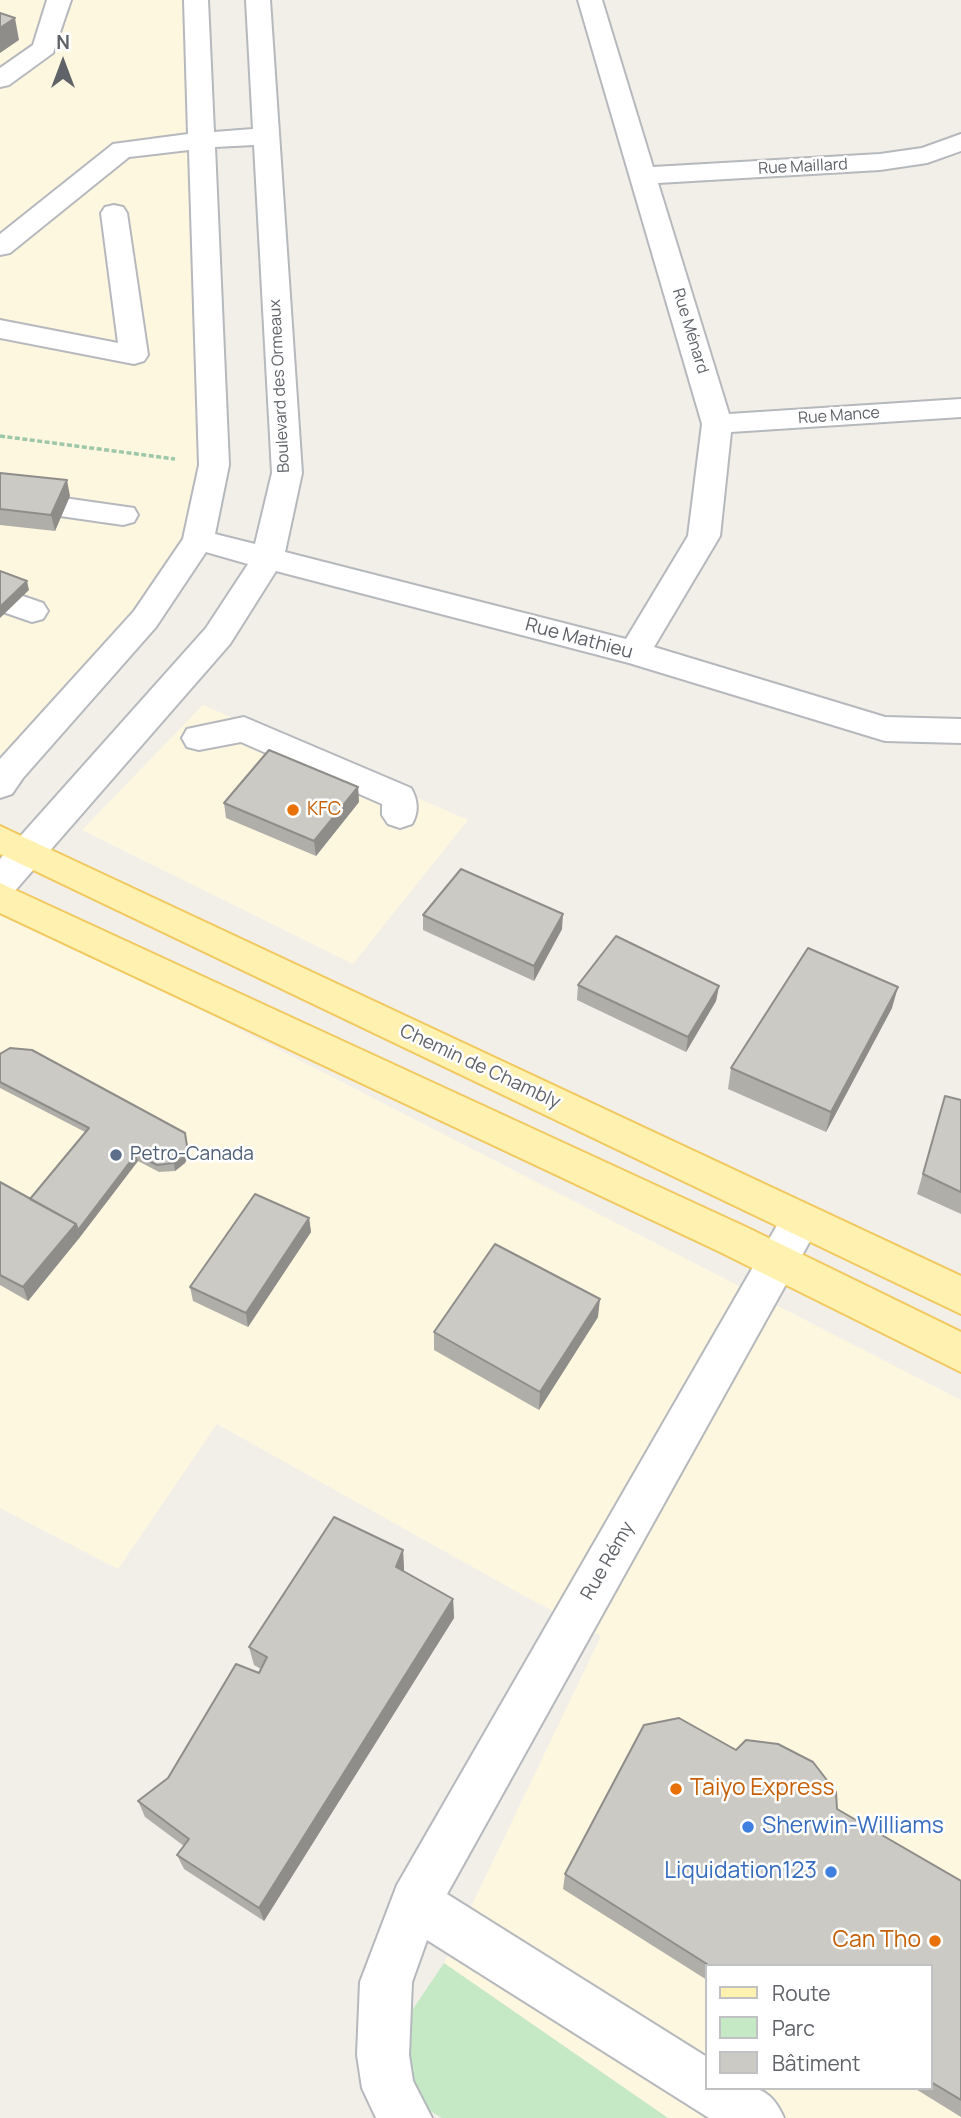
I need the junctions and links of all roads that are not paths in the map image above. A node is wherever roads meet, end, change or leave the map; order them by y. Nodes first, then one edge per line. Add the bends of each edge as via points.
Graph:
1 (60, 0) edge
2 (196, 0) edge
3 (258, 0) edge
4 (590, 0) edge
5 (0, 80) edge
6 (266, 136) junction
7 (203, 140) junction
8 (961, 142) edge
9 (643, 176) junction
10 (114, 213) dead end
11 (0, 247) edge
12 (0, 329) edge
13 (961, 408) edge
14 (717, 424) junction
15 (64, 508) edge
16 (123, 516) dead end
17 (198, 540) junction
18 (268, 558) junction
19 (634, 653) junction
20 (961, 731) edge
21 (199, 738) dead end
22 (0, 785) edge
23 (400, 815) dead end
24 (14, 846) edge
25 (0, 883) edge
26 (0, 897) edge
27 (801, 1220) junction
28 (778, 1261) junction
29 (961, 1296) edge
30 (961, 1353) edge
31 (415, 1903) junction
32 (706, 2086) edge
33 (713, 2090) edge
34 (405, 2118) edge
35 (757, 2118) edge

1 - 5 street via 44,48
2 - 7 street
3 - 6 street, Boulevard des Ormeaux
4 - 9 street, Rue Ménard
6 - 7 street
6 - 18 street, Boulevard des Ormeaux via 287,473
7 - 11 street via 122,150
7 - 17 street via 214,465
8 - 9 street, Rue Maillard via 927,155 880,162
9 - 14 street, Rue Ménard
10 - 12 street via 134,355
13 - 14 street, Rue Mance
14 - 19 street, Rue Ménard via 704,536
15 - 16 street
17 - 18 street, Rue Mathieu
17 - 22 street via 145,619
18 - 19 street, Rue Mathieu
18 - 24 street, Boulevard des Ormeaux via 218,636
19 - 20 street, Rue Mathieu via 885,729
21 - 23 street via 244,729 399,797
24 - 25 street, Boulevard des Ormeaux
24 - 27 main road, Chemin de Chambly
26 - 28 main road
27 - 28 street, Rue Rémy
27 - 29 main road, Chemin de Chambly
28 - 30 main road
28 - 31 street, Rue Rémy
31 - 32 street
31 - 34 street, Rue Rémy via 386,1982 383,2056 388,2088
33 - 35 street

